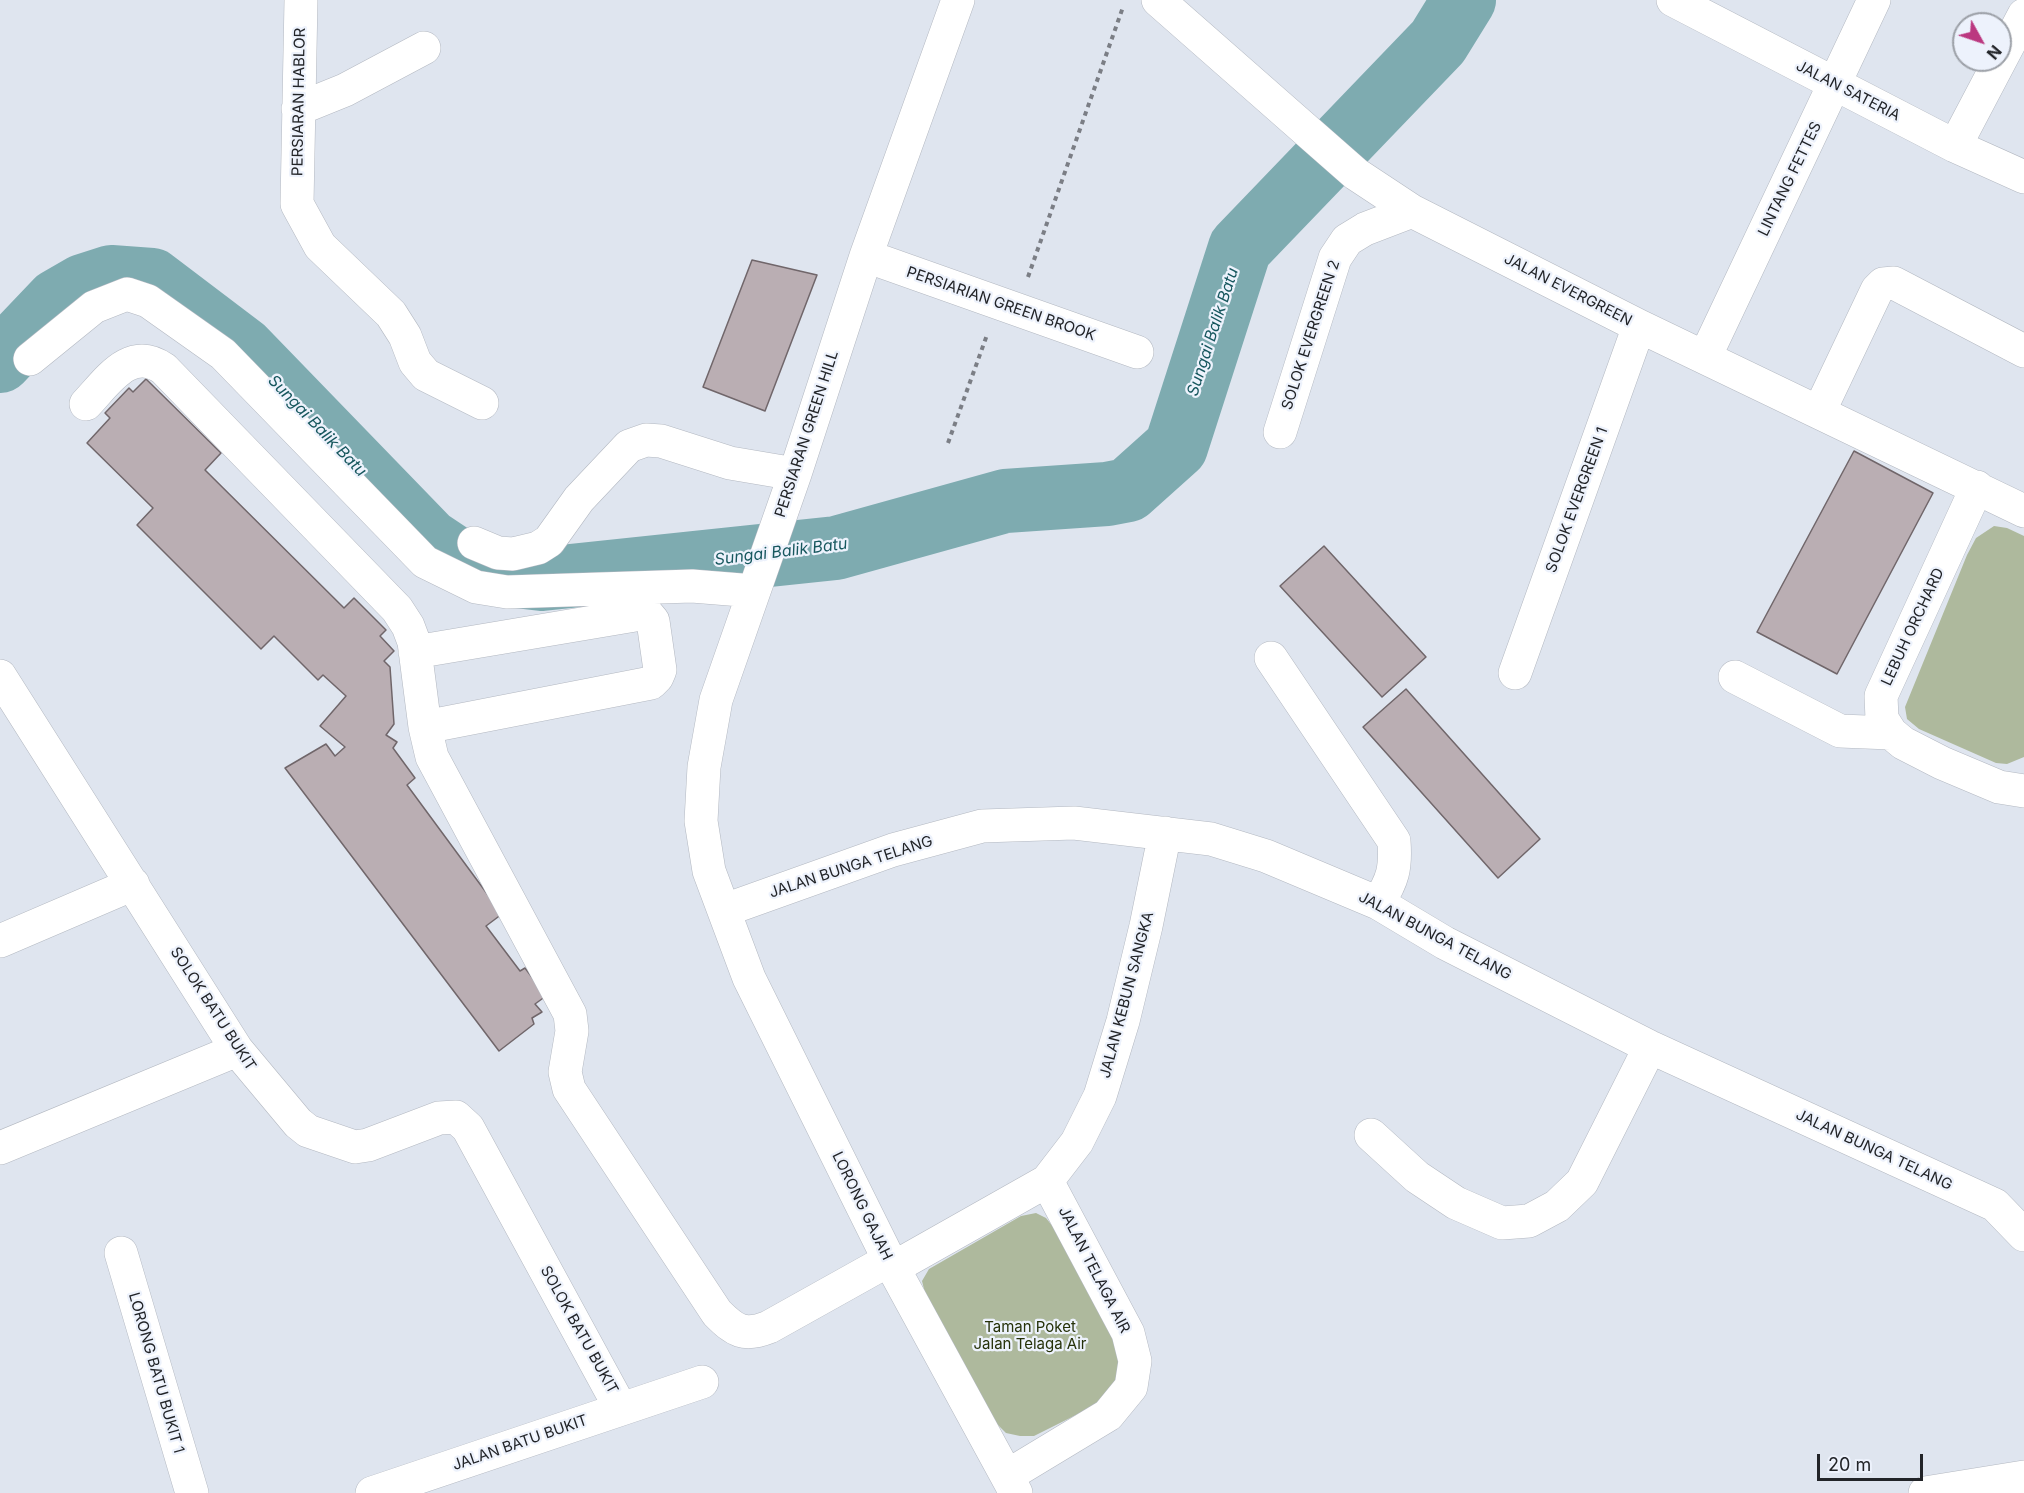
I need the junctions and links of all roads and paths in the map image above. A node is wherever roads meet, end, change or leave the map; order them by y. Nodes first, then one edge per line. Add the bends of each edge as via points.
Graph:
1 (301, 0) edge
2 (958, 0) edge
3 (1125, 0) edge
4 (1158, 0) edge
5 (1673, 0) edge
6 (1874, 0) edge
7 (2024, 15) edge
8 (424, 48) dead end
9 (1835, 84) junction
10 (298, 109) junction
11 (1955, 146) junction
12 (2024, 177) edge
13 (1412, 210) junction
14 (866, 255) junction
15 (1008, 306) junction
16 (1639, 326) junction
17 (2024, 351) edge
18 (1137, 352) dead end
19 (1705, 357) junction
20 (30, 359) dead end
21 (482, 403) dead end
22 (86, 404) dead end
23 (1820, 412) junction
24 (1280, 432) dead end
25 (948, 443) dead end
26 (1977, 487) junction
27 (790, 488) junction
28 (2024, 511) edge
29 (474, 543) dead end
30 (757, 579) junction
31 (416, 652) junction
32 (1271, 658) dead end
33 (1515, 673) dead end
34 (0, 676) edge
35 (1735, 677) dead end
36 (425, 727) junction
37 (1891, 733) junction
38 (2024, 791) edge
39 (1164, 833) junction
40 (133, 884) junction
41 (1378, 903) junction
42 (724, 910) junction
43 (0, 941) edge
44 (1650, 1047) junction
45 (237, 1050) junction
46 (1371, 1135) dead end
47 (0, 1148) edge
48 (1047, 1181) junction
49 (2024, 1235) edge
50 (121, 1253) dead end
51 (891, 1264) junction
52 (702, 1382) dead end
53 (621, 1409) junction
54 (2024, 1477) edge
55 (1012, 1485) edge
56 (192, 1493) edge
57 (372, 1493) edge
58 (1925, 1493) edge

1 - 10 street, PERSIARAN HABLOR
2 - 14 street, PERSIARAN GREEN HILL
3 - 15 path
4 - 13 street, JALAN EVERGREEN via 1356,174
5 - 9 street, JALAN SATERIA
6 - 9 street, LINTANG FETTES
7 - 11 street
8 - 10 street via 345,90
9 - 11 street, JALAN SATERIA
9 - 19 street, LINTANG FETTES
10 - 21 street, PERSIARAN HABLOR via 297,204 320,246 391,314 415,362 426,375
11 - 12 street, JALAN SATERIA
13 - 16 street, JALAN EVERGREEN
13 - 24 street, SOLOK EVERGREEN 2 via 1347,240 1335,258
14 - 15 street, PERSIARIAN GREEN BROOK
14 - 27 street, PERSIARAN GREEN HILL
15 - 18 street, PERSIARIAN GREEN BROOK
15 - 25 path
16 - 19 street, JALAN EVERGREEN
16 - 33 street, SOLOK EVERGREEN 1
17 - 23 street via 1894,283 1883,284
19 - 23 street, JALAN EVERGREEN
20 - 30 street via 94,308 127,294 148,301 223,354 425,562 476,587 507,592 692,586
22 - 31 street via 121,367 140,360 164,369 397,609 408,626
23 - 26 street, JALAN EVERGREEN
26 - 28 street, JALAN EVERGREEN
26 - 37 street, LEBUH ORCHARD via 1881,696 1882,719
27 - 29 street via 730,463 646,440 629,446 579,499 549,541 538,548 498,553
27 - 30 street, PERSIARAN GREEN HILL
30 - 42 street, PERSIARAN GREEN HILL via 716,700 704,767 701,821 709,871
31 - 36 street
31 - 36 street via 640,614 653,621 660,670 651,682
32 - 41 street via 1394,841 1396,864
34 - 40 street, SOLOK BATU BUKIT
35 - 37 street via 1839,731
36 - 51 street via 432,758 570,1014 572,1031 565,1072 569,1089 717,1313 728,1324 753,1334
37 - 38 street via 1942,763 1999,787
39 - 41 street, JALAN BUNGA TELANG via 1211,839 1266,856
39 - 42 street, JALAN BUNGA TELANG via 1074,823 982,826 893,850
39 - 48 street, JALAN KEBUN SANGKA via 1126,1010 1100,1096 1077,1142
40 - 43 street
40 - 45 street, SOLOK BATU BUKIT
41 - 44 street, JALAN BUNGA TELANG via 1445,943
42 - 51 street, LORONG GAJAH via 749,978
44 - 46 street via 1582,1182 1557,1206 1529,1221 1502,1223 1456,1203 1417,1177
44 - 49 street, JALAN BUNGA TELANG via 1995,1205
45 - 47 street
45 - 53 street, SOLOK BATU BUKIT via 298,1124 355,1147 439,1118 456,1117 468,1128
48 - 51 street, JALAN KEBUN SANGKA
48 - 55 street, JALAN TELAGA AIR via 1128,1333 1135,1361 1131,1388 1108,1415
50 - 56 street, LORONG BATU BUKIT 1
51 - 55 street, LORONG GAJAH
52 - 53 street, JALAN BATU BUKIT
53 - 57 street, JALAN BATU BUKIT
54 - 58 street

